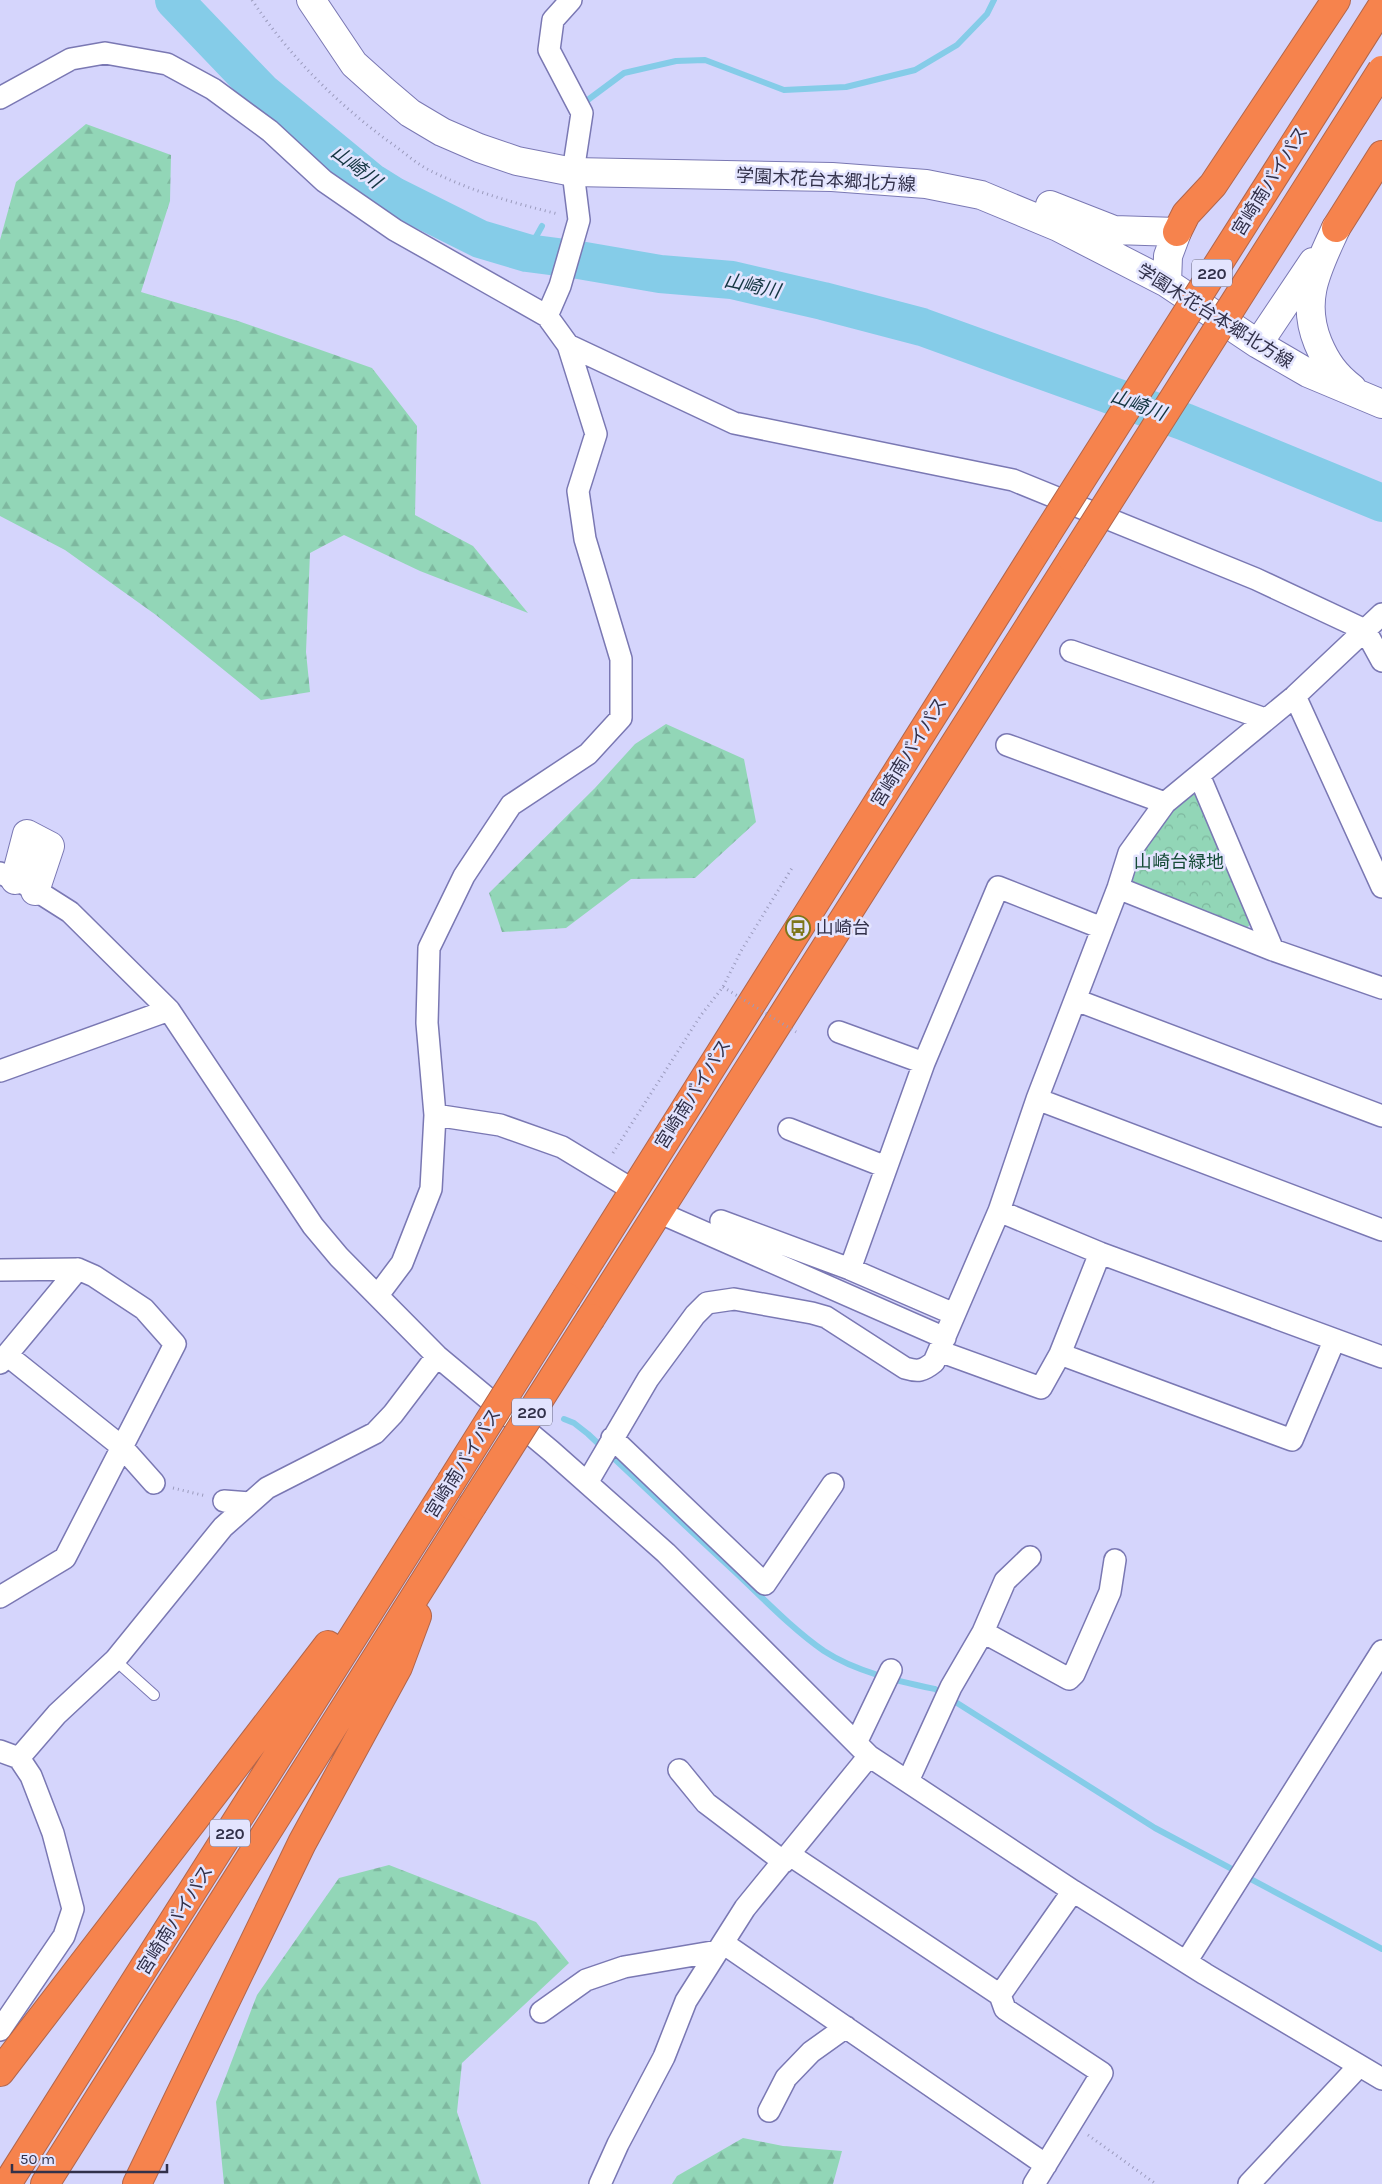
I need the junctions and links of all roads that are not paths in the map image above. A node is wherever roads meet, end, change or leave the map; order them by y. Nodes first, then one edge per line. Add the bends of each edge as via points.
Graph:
1 (311, 0) edge
2 (571, 0) edge
3 (1336, 0) edge
4 (1382, 6) edge
5 (1382, 70) edge
6 (0, 98) edge
7 (1382, 155) edge
8 (573, 172) junction
9 (980, 195) junction
10 (1336, 228) junction
11 (1177, 232) junction
12 (1167, 284) junction
13 (547, 316) junction
14 (1258, 344) junction
15 (568, 345) junction
16 (1373, 401) edge
17 (1382, 614) edge
18 (1365, 630) junction
19 (1071, 651) dead end
20 (1382, 661) edge
21 (1295, 696) junction
22 (1266, 719) junction
23 (1007, 745) dead end
24 (1200, 775) junction
25 (1165, 803) junction
26 (17, 881) edge
27 (1382, 887) edge
28 (1118, 888) junction
29 (1102, 928) junction
30 (1273, 950) junction
31 (1382, 988) edge
32 (1076, 1000) junction
33 (169, 1010) junction
34 (839, 1032) dead end
35 (924, 1063) junction
36 (0, 1071) edge
37 (1037, 1098) junction
38 (435, 1114) junction
39 (1382, 1116) edge
40 (789, 1128) dead end
41 (886, 1168) junction
42 (633, 1190) junction
43 (998, 1210) junction
44 (658, 1212) junction
45 (721, 1220) dead end
46 (1382, 1230) edge
47 (1100, 1253) junction
48 (78, 1269) junction
49 (850, 1269) junction
50 (0, 1270) edge
51 (378, 1295) junction
52 (954, 1314) junction
53 (1334, 1340) junction
54 (942, 1345) junction
55 (1060, 1354) junction
56 (436, 1356) junction
57 (1382, 1357) edge
58 (4, 1359) edge
59 (612, 1438) junction
60 (122, 1447) junction
61 (154, 1483) road end
62 (587, 1483) junction
63 (833, 1484) dead end
64 (224, 1501) road end
65 (250, 1503) junction
66 (413, 1542) junction
67 (1030, 1557) dead end
68 (1115, 1560) dead end
69 (439, 1561) junction
70 (0, 1597) edge
71 (983, 1632) junction
72 (1382, 1651) edge
73 (115, 1660) junction
74 (889, 1675) dead end
75 (154, 1694) dead end
76 (862, 1749) junction
77 (10, 1755) edge
78 (679, 1770) dead end
79 (908, 1781) junction
80 (787, 1858) junction
81 (1073, 1891) junction
82 (721, 1947) junction
83 (1186, 1962) junction
84 (1000, 1995) junction
85 (541, 2012) dead end
86 (846, 2027) junction
87 (0, 2030) edge
88 (1359, 2066) junction
89 (0, 2072) edge
90 (1382, 2079) edge
91 (769, 2112) dead end
92 (1046, 2165) junction
93 (7, 2184) edge
94 (45, 2184) edge
95 (137, 2184) edge
96 (600, 2184) edge
97 (1034, 2184) edge
98 (1249, 2184) edge

1 - 8 main road, 学園木花台本郷北方線 via 354,64 410,112 442,132 479,148 518,161
2 - 8 street via 553,20 549,50 582,113
3 - 11 highway via 1213,185 1186,214
4 - 42 highway, 宮崎南バイパス / 220, bridge
5 - 44 highway, 宮崎南バイパス / 220, bridge
6 - 13 street via 71,59 105,54 167,64 213,89 270,131 324,182 395,230
7 - 10 highway
8 - 9 main road, 学園木花台本郷北方線 via 832,176 926,184
8 - 13 street via 578,227
9 - 11 main road via 1012,192 1114,230
9 - 12 main road, 学園木花台本郷北方線 via 1058,227
10 - 14 main road
10 - 16 main road via 1316,274 1309,304 1311,327 1336,376
11 - 12 main road via 1168,256
12 - 14 main road, 学園木花台本郷北方線
13 - 15 street
14 - 16 main road, 学園木花台本郷北方線 via 1308,373
15 - 18 street via 734,423 1012,480 1256,579
15 - 38 street via 596,434 578,491 585,539 621,659 621,718 588,754 511,805 464,876 429,948 427,1023
17 - 18 street
18 - 20 street
18 - 21 street
19 - 22 street
21 - 22 street
21 - 27 street
22 - 24 street
23 - 25 street
24 - 25 street
24 - 30 street
25 - 28 street via 1129,853
26 - 33 street via 70,912
28 - 29 street
28 - 30 street
29 - 32 street
29 - 35 street via 998,887
30 - 31 street
32 - 37 street
32 - 39 street
33 - 36 street
33 - 51 street via 313,1226
34 - 35 street
35 - 41 street
37 - 43 street
37 - 46 street
38 - 42 street via 500,1125 562,1147
38 - 51 street via 431,1189 402,1263
40 - 41 street
41 - 49 street
42 - 66 highway, 宮崎南バイパス / 220, bridge
43 - 47 street
43 - 52 street
44 - 54 street
44 - 69 highway, 宮崎南バイパス / 220, bridge
45 - 49 street
47 - 53 street
47 - 55 street
48 - 50 street
48 - 58 street
48 - 60 street via 144,1309 175,1344
49 - 52 street
51 - 56 street
52 - 54 street
53 - 55 street via 1292,1440
53 - 57 street
54 - 55 street via 1041,1388
54 - 59 street via 934,1362 918,1372 905,1368 837,1323 819,1315 734,1299 707,1303 648,1379
56 - 62 street
56 - 65 street via 375,1433 267,1488
58 - 60 street
59 - 62 street
59 - 63 street via 764,1584
60 - 61 street
60 - 70 street via 65,1558
62 - 76 street via 666,1554
64 - 65 street
65 - 73 street via 223,1527
66 - 89 highway via 364,1595 304,1679
66 - 93 highway, 宮崎南バイパス / 220
67 - 71 street via 1006,1581
68 - 71 street via 1110,1592 1069,1679
69 - 94 highway, 宮崎南バイパス / 220
69 - 95 highway via 398,1667 302,1843
71 - 79 street via 947,1695
72 - 83 street
73 - 75 lane
73 - 77 street
74 - 76 street
76 - 79 street
76 - 80 street
77 - 87 street via 31,1776 53,1833 73,1909 64,1936
78 - 80 street via 706,1803
79 - 81 street
80 - 82 street via 745,1908
80 - 84 street
81 - 83 street
81 - 84 street
82 - 85 street via 624,1967 586,1980
82 - 86 street
82 - 96 street via 686,2002 664,2057
83 - 88 street
84 - 92 street via 1005,2009 1102,2074
86 - 91 street via 811,2052 786,2078
86 - 92 street
88 - 90 street
88 - 98 street
92 - 97 street

